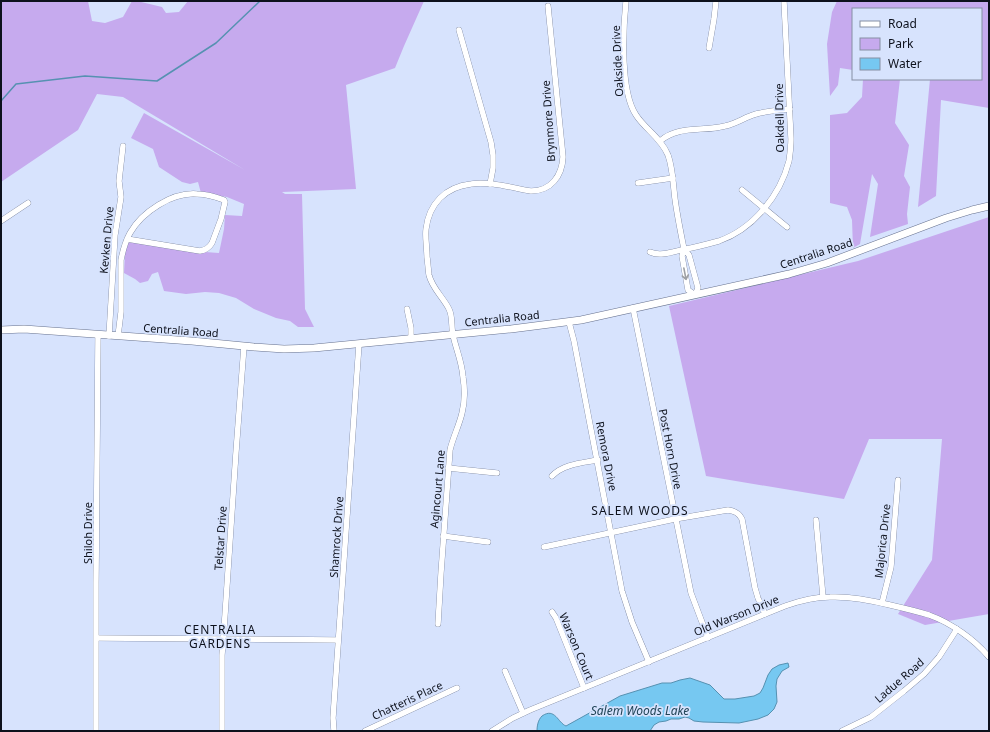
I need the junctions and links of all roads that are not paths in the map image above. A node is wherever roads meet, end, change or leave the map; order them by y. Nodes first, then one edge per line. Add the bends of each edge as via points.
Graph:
1 (626, 1) edge
2 (716, 1) edge
3 (784, 1) edge
4 (548, 6) dead end
5 (459, 30) dead end
6 (709, 48) dead end
7 (790, 109) junction
8 (660, 141) junction
9 (123, 146) dead end
10 (673, 178) junction
11 (638, 183) dead end
12 (490, 184) junction
13 (742, 190) dead end
14 (28, 203) dead end
15 (989, 206) edge
16 (764, 208) junction
17 (1, 221) edge
18 (787, 227) dead end
19 (127, 239) junction
20 (684, 249) junction
21 (650, 252) dead end
22 (695, 295) junction
23 (407, 308) dead end
24 (633, 308) junction
25 (569, 322) junction
26 (1, 330) edge
27 (453, 334) junction
28 (98, 335) junction
29 (109, 336) junction
30 (118, 336) junction
31 (411, 338) junction
32 (359, 344) junction
33 (244, 346) junction
34 (598, 460) junction
35 (448, 468) junction
36 (497, 473) dead end
37 (552, 476) dead end
38 (898, 480) dead end
39 (675, 519) junction
40 (816, 520) dead end
41 (612, 532) junction
42 (443, 536) junction
43 (488, 542) dead end
44 (544, 547) dead end
45 (823, 597) junction
46 (882, 603) junction
47 (552, 612) dead end
48 (765, 614) junction
49 (438, 624) dead end
50 (957, 629) junction
51 (97, 638) junction
52 (708, 638) junction
53 (223, 639) junction
54 (338, 640) junction
55 (989, 657) edge
56 (649, 662) junction
57 (505, 671) dead end
58 (457, 688) dead end
59 (584, 688) junction
60 (523, 713) junction
61 (96, 731) edge
62 (222, 731) edge
63 (334, 731) edge
64 (365, 731) edge
65 (492, 731) edge
66 (842, 731) edge

1 - 8 street, Oakside Drive via 624,46 630,103 639,119
2 - 6 street
3 - 7 street, Oakdell Drive
4 - 12 street, Brynmore Drive via 563,157 560,172 550,185 538,191
5 - 12 street via 494,155
7 - 8 street via 758,114 717,128 681,130
7 - 16 street, Oakdell Drive via 791,139 788,161 776,192
8 - 10 street, Oakside Drive via 670,160
9 - 29 street, Kevken Drive
10 - 11 street
10 - 20 street, Oakside Drive
12 - 27 street, Brynmore Drive via 472,184 448,191 438,200 428,218 426,240 429,275 433,286 449,309
13 - 16 street
14 - 17 street
15 - 22 main road, Centralia Road via 946,218 801,271
16 - 18 street
16 - 20 street, Oakdell Drive via 746,226 729,236
19 - 19 street via 143,217 173,198 197,194 225,202 212,243 204,250
19 - 30 street via 122,260
20 - 21 street, Oakdell Drive via 660,254
20 - 22 street, Oakside Drive via 689,255 698,288
20 -> 22 street, Oakside Drive via 682,256 688,290
22 - 24 main road, Centralia Road
23 - 31 street
24 - 25 main road, Centralia Road
24 - 39 street, Post Horn Drive
25 - 27 main road, Centralia Road
25 - 34 street, Remora Drive
26 - 28 main road, Centralia Road via 24,329
27 - 31 main road, Centralia Road
27 - 35 street, Agincourt Lane via 463,375 464,394 462,413 451,445
28 - 29 main road, Centralia Road
28 - 51 street, Shiloh Drive
29 - 30 main road, Centralia Road
30 - 33 main road, Centralia Road
31 - 32 main road, Centralia Road
32 - 33 main road, Centralia Road via 294,349
32 - 54 street, Shamrock Drive
33 - 53 street, Telstar Drive
34 - 37 street via 562,468
34 - 41 street, Remora Drive
35 - 36 street
35 - 42 street, Agincourt Lane
38 - 46 street, Majorica Drive via 891,567
39 - 41 street
39 - 48 street via 728,510 740,516 758,598
39 - 52 street, Post Horn Drive via 691,592
40 - 45 street
41 - 44 street
41 - 56 street, Remora Drive via 627,606
42 - 43 street
42 - 49 street, Agincourt Lane
45 - 46 street, Old Warson Drive via 851,597
45 - 48 street, Old Warson Drive via 797,602
46 - 50 street, Old Warson Drive via 929,615
47 - 59 street, Warson Court
48 - 52 street, Old Warson Drive
50 - 55 street, Old Warson Drive
50 - 66 street, Ladue Road via 939,657 924,674 871,717
51 - 53 street
51 - 61 street, Shiloh Drive
52 - 56 street, Old Warson Drive
53 - 54 street
53 - 62 street, Telstar Drive
54 - 63 street, Shamrock Drive
56 - 59 street, Old Warson Drive
57 - 60 street
58 - 64 street, Chatteris Place
59 - 60 street, Old Warson Drive
60 - 65 street, Old Warson Drive

